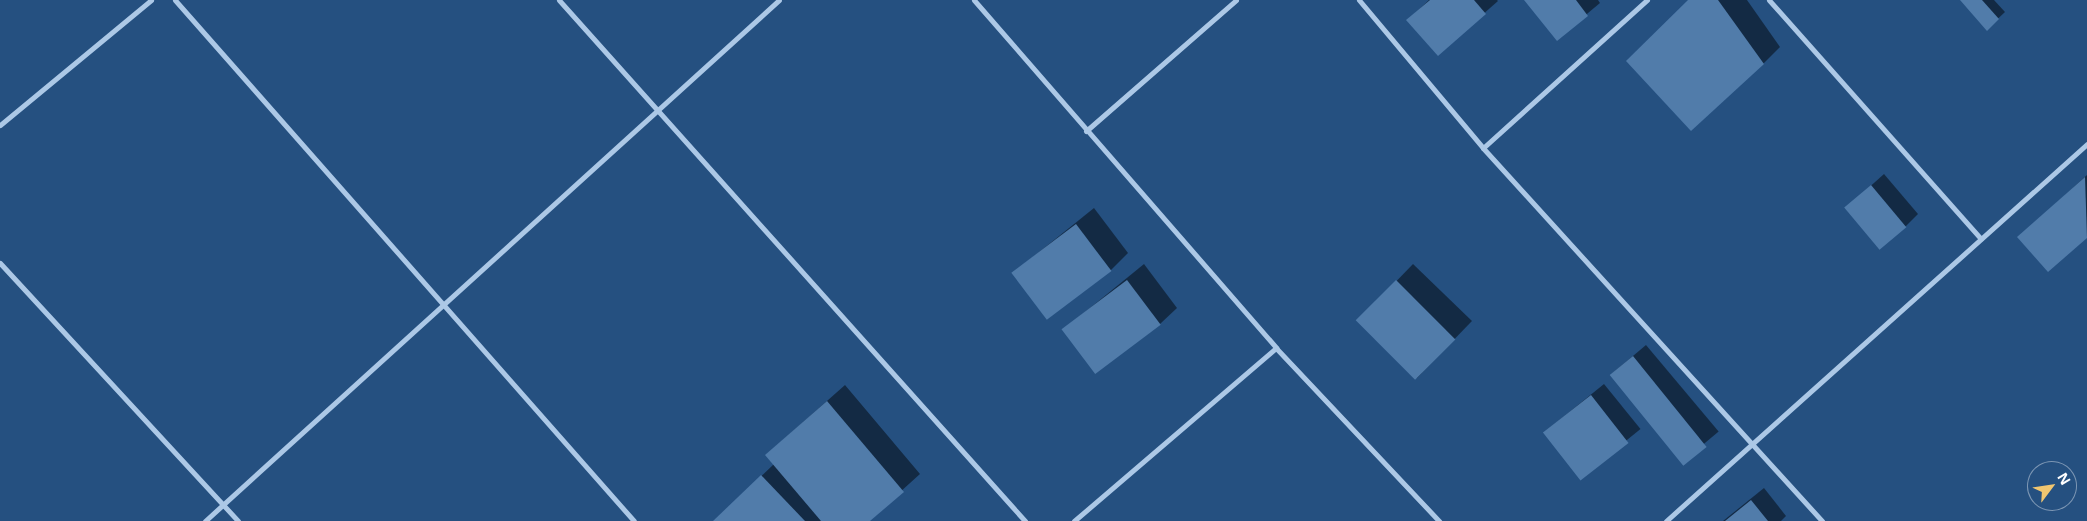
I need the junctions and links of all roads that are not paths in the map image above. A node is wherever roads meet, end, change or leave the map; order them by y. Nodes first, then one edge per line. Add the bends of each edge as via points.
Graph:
1 (151, 0) edge
2 (175, 0) edge
3 (559, 0) edge
4 (779, 0) edge
5 (974, 0) edge
6 (1236, 0) edge
7 (1359, 0) edge
8 (1647, 0) edge
9 (1769, 0) edge
10 (658, 112) junction
11 (0, 125) edge
12 (1086, 131) junction
13 (2087, 144) edge
14 (1483, 148) junction
15 (1981, 239) junction
16 (0, 263) edge
17 (444, 305) junction
18 (1276, 348) junction
19 (1751, 444) junction
20 (223, 504) junction
21 (205, 521) edge
22 (238, 521) edge
23 (634, 521) edge
24 (1025, 521) edge
25 (1074, 521) edge
26 (1439, 521) edge
27 (1666, 521) edge
28 (1822, 521) edge

1 - 11 street
2 - 17 street
3 - 10 street
4 - 10 street
5 - 12 street
6 - 12 street
7 - 14 street
8 - 14 street
9 - 15 street
10 - 17 street
10 - 24 street
12 - 18 street
13 - 15 street
14 - 19 street
15 - 19 street
16 - 20 street
17 - 20 street
17 - 23 street
18 - 25 street
18 - 26 street
19 - 27 street
19 - 28 street
20 - 21 street
20 - 22 street

